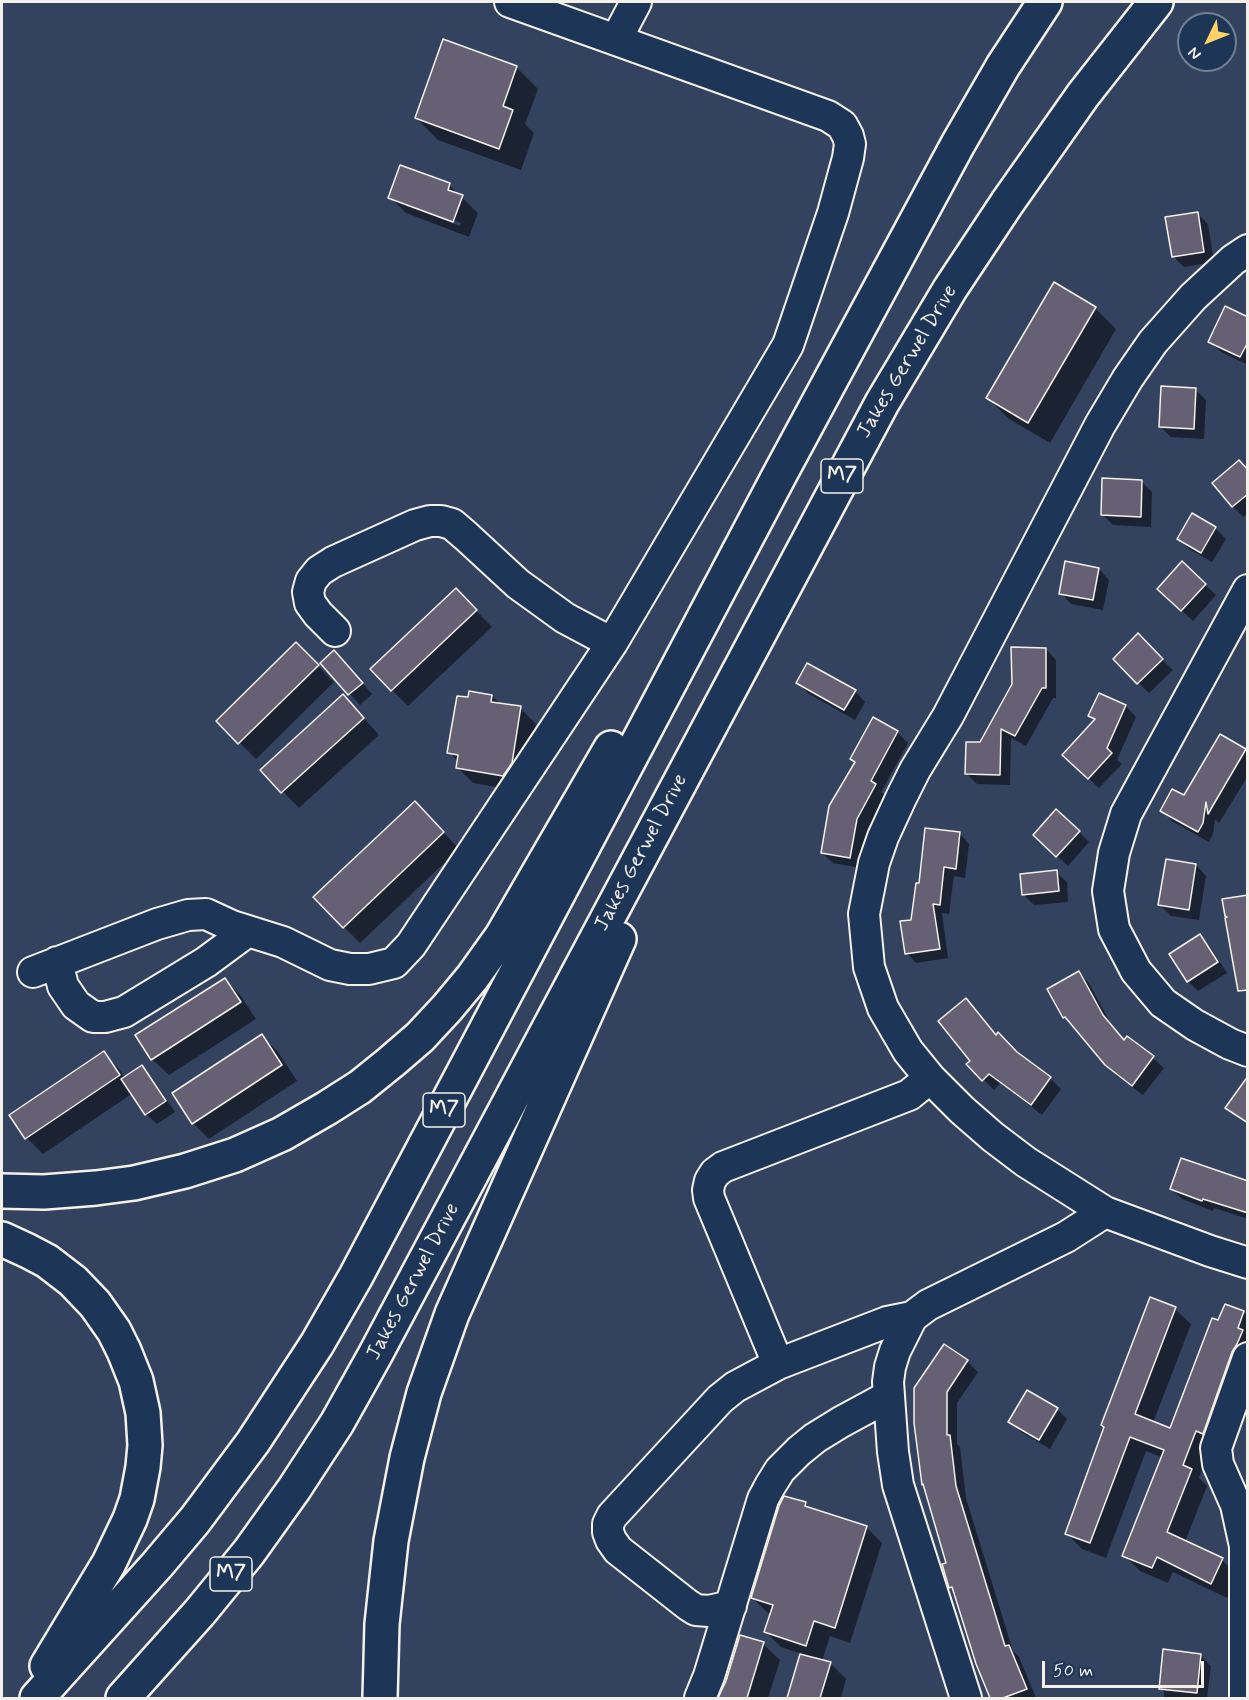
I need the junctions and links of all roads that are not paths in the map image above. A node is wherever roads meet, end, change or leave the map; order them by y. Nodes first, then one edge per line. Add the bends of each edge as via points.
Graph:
1 (510, 2) edge
2 (636, 2) edge
3 (1045, 2) edge
4 (1156, 2) edge
5 (616, 40) junction
6 (1248, 250) edge
7 (780, 474) junction
8 (1247, 593) edge
9 (336, 631) dead end
10 (612, 643) junction
11 (679, 784) junction
12 (248, 931) junction
13 (1248, 1051) edge
14 (930, 1078) junction
15 (2, 1191) edge
16 (1105, 1212) junction
17 (2, 1239) edge
18 (1248, 1263) edge
19 (912, 1317) junction
20 (1248, 1358) edge
21 (778, 1365) junction
22 (889, 1396) junction
23 (731, 1606) junction
24 (696, 1610) junction
25 (719, 1643) junction
26 (27, 1698) edge
27 (37, 1698) edge
28 (123, 1698) edge
29 (380, 1698) edge
30 (700, 1698) edge
31 (966, 1698) edge
32 (1245, 1698) edge

1 - 5 street
2 - 5 street
3 - 7 highway, M7 via 969,124
4 - 11 highway, Jakes Gerwel Drive / M7 via 1028,173 927,327 854,454
5 - 10 street via 828,116 842,125 850,144 832,213 788,345
6 - 14 street via 1193,297 1153,342 1128,378 948,716 915,770 883,837 864,914 869,967 893,1027
7 - 15 highway via 740,526 495,947 455,999 410,1045 327,1108 276,1137 222,1159 115,1186
7 - 27 highway, M7 via 318,1344 201,1513
8 - 13 street via 1126,814 1108,891 1114,929 1136,970 1163,1004 1196,1026
9 - 10 street via 310,603 311,581 319,571 415,525 441,521 452,525 518,584 565,618
10 - 12 street via 411,945 394,963 350,969
11 - 28 highway, Jakes Gerwel Drive / M7 via 337,1423 249,1552
11 - 29 highway via 668,830 455,1306 432,1369 409,1450 391,1541 382,1624
12 - 12 street via 124,1012 105,1017 93,1017 76,1005 45,967 188,915 206,914
14 - 16 street via 962,1110 1018,1155
14 - 21 street via 909,1095 723,1167 710,1181 710,1198
16 - 18 street
16 - 19 street via 1066,1237 928,1305
17 - 26 highway via 64,1274 102,1313 133,1371 145,1434 140,1488 124,1534
19 - 21 street via 887,1322
19 - 22 street via 890,1367
20 - 32 street via 1216,1448 1245,1545
21 - 24 street via 720,1399 618,1508 609,1524 608,1532 618,1550
22 - 23 street via 815,1438 780,1470 763,1499
22 - 31 street via 898,1485
23 - 24 street
23 - 25 street
24 - 25 street
25 - 30 street

